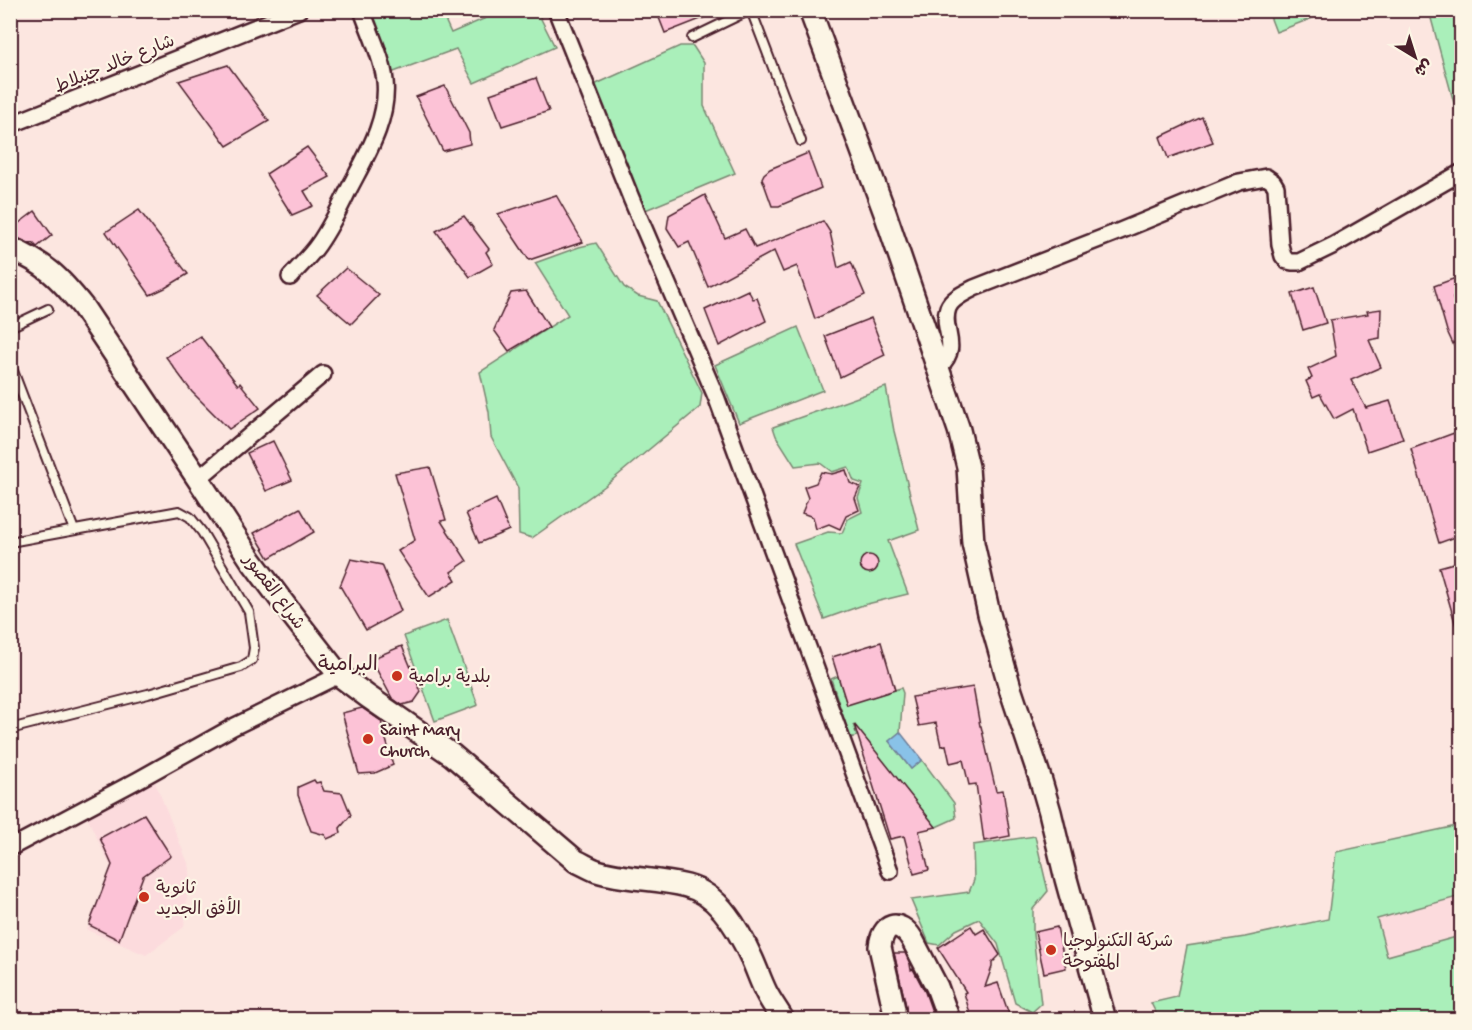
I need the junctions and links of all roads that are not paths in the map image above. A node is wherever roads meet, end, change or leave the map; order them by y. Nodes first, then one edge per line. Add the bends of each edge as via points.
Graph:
1 (299, 10) edge
2 (362, 10) edge
3 (556, 10) edge
4 (751, 10) edge
5 (810, 10) edge
6 (692, 38) dead end
7 (10, 125) edge
8 (801, 141) dead end
9 (1461, 172) edge
10 (10, 248) edge
11 (290, 277) dead end
12 (48, 309) dead end
13 (10, 327) edge
14 (10, 363) edge
15 (939, 367) junction
16 (323, 374) dead end
17 (198, 479) junction
18 (74, 530) junction
19 (10, 542) edge
20 (339, 675) junction
21 (10, 729) edge
22 (10, 848) edge
23 (890, 871) dead end
24 (783, 1020) edge
25 (894, 1020) edge
26 (949, 1020) edge
27 (1105, 1020) edge

1 - 7 street, شارع خالد جنبلاط
2 - 11 street via 385,80 381,118 335,217
3 - 23 street via 717,399
4 - 6 lane
4 - 8 lane
5 - 15 street
9 - 15 street via 1299,262 1287,261 1282,256 1273,182 1266,177 1230,185 958,296 948,309 950,348
10 - 17 street, شراع القصور via 36,260 67,287
12 - 13 lane
14 - 18 lane
15 - 27 street via 968,467 974,543 989,614 1046,798
16 - 17 street
17 - 20 street, شراع القصور via 251,560
18 - 19 lane
18 - 21 lane via 179,511 190,517 249,612 252,660 241,667 148,694
20 - 22 street
20 - 24 street, شراع القصور via 452,755 576,861 630,878 688,886 711,898 740,933
25 - 26 street via 880,947 883,933 893,926 904,929 912,939

